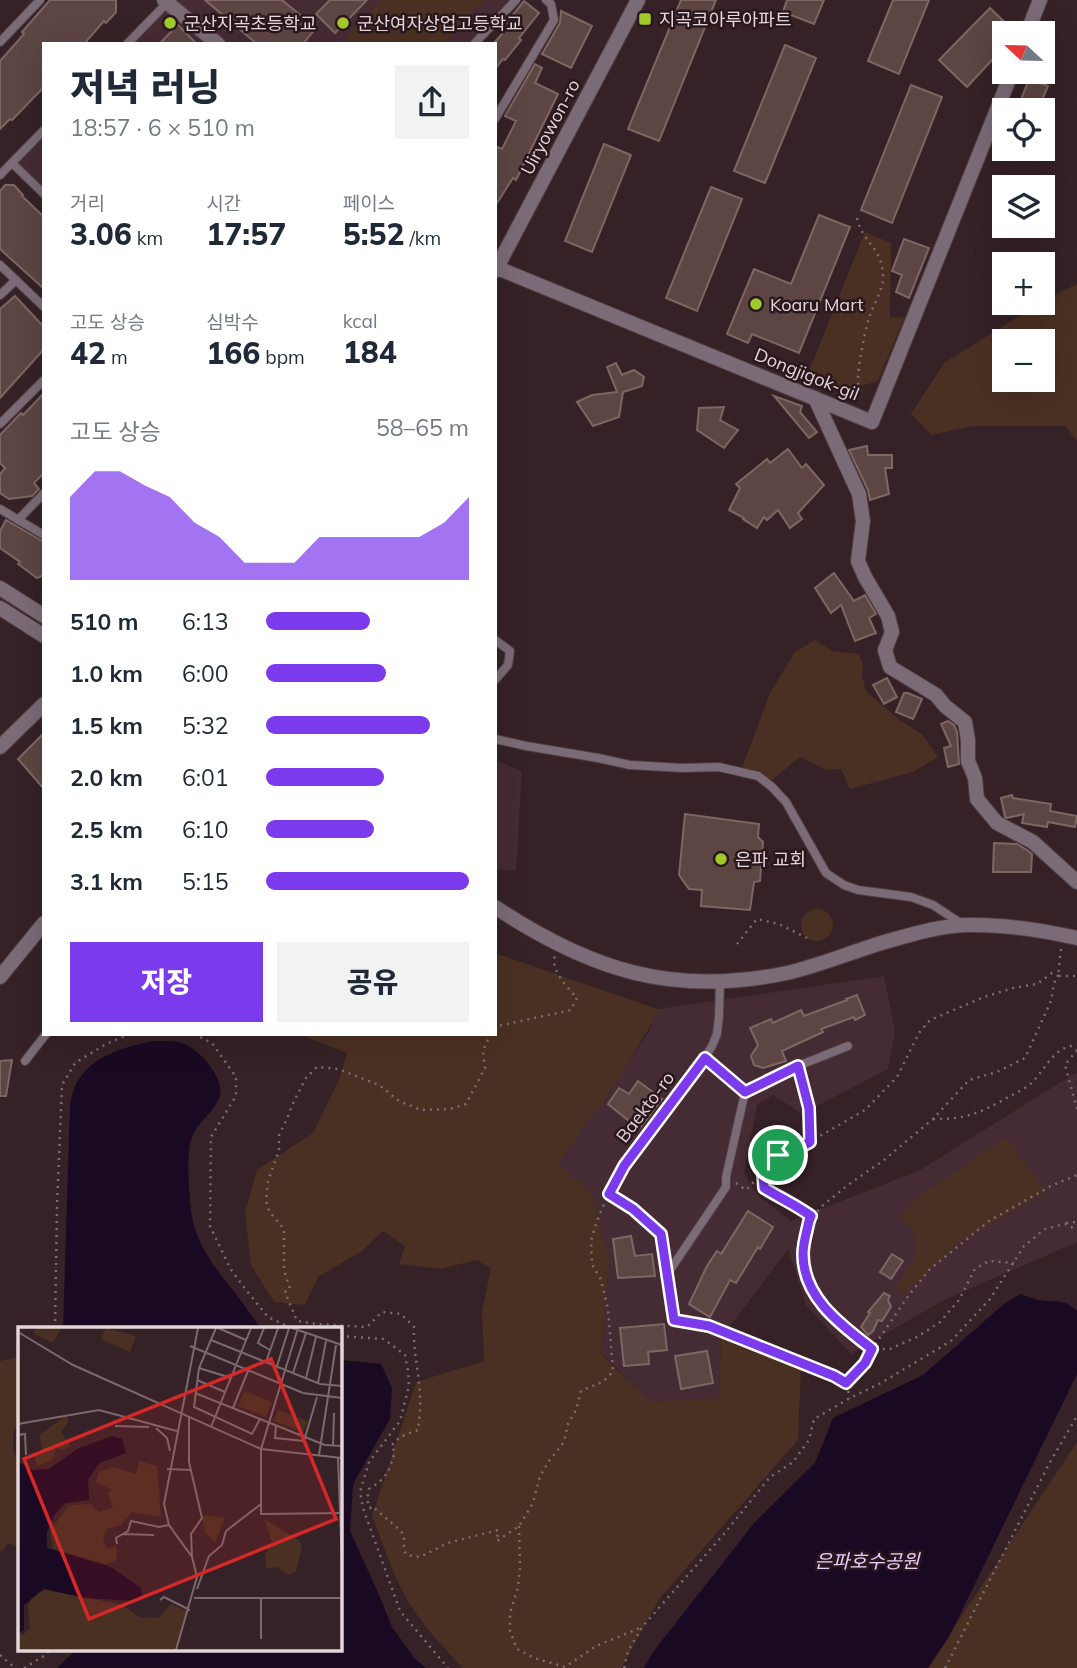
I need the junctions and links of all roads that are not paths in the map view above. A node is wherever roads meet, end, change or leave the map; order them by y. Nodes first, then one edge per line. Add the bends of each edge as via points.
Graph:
1 (40, 0) edge
2 (516, 0) edge
3 (547, 0) edge
4 (638, 0) edge
5 (1040, 0) edge
6 (167, 1) edge
7 (1032, 21) edge
8 (1, 38) edge
9 (129, 42) edge
10 (216, 42) edge
11 (476, 42) edge
12 (1007, 84) edge
13 (497, 115) edge
14 (42, 132) edge
15 (12, 163) junction
16 (0, 175) edge
17 (42, 192) edge
18 (0, 265) edge
19 (497, 267) edge
20 (497, 269) edge
21 (16, 280) junction
22 (0, 295) edge
23 (42, 305) edge
24 (42, 382) edge
25 (815, 398) junction
26 (0, 424) edge
27 (42, 495) edge
28 (0, 509) edge
29 (18, 520) junction
30 (42, 534) edge
31 (0, 588) edge
32 (0, 608) edge
33 (42, 615) edge
34 (42, 635) edge
35 (497, 641) edge
36 (497, 678) edge
37 (42, 706) edge
38 (497, 739) edge
39 (0, 747) edge
40 (1077, 882) edge
41 (499, 910) edge
42 (42, 925) edge
43 (964, 925) junction
44 (1070, 937) edge
45 (0, 976) edge
46 (720, 982) junction
47 (44, 1036) edge
48 (848, 1046) dead end
49 (705, 1058) junction
50 (24, 1061) dead end
51 (745, 1092) junction
52 (668, 1273) junction
53 (709, 1326) road end

1 - 8 lane
2 - 11 lane
3 - 13 lane via 554,20
4 - 19 street, Uiryowon-ro
5 - 7 street
6 - 9 lane
6 - 10 street
12 - 25 street, Dongjigok-gil via 872,422
14 - 15 lane
15 - 16 lane
15 - 17 lane
18 - 21 lane
20 - 25 street, Dongjigok-gil
21 - 22 lane
21 - 23 lane
24 - 26 lane
25 - 40 street via 859,494 863,521 858,561 888,616 892,632 885,650 890,667 936,695 965,722 968,761 978,799 997,823 1033,842
27 - 29 lane
28 - 29 lane
29 - 30 lane
31 - 33 street
32 - 34 street
35 - 36 lane via 510,651 508,666
37 - 39 street
38 - 43 lane via 630,765 719,767 758,776 786,802 826,873 858,890 911,897 933,905
41 - 46 street via 588,959 665,979
42 - 45 street
43 - 44 street via 1035,929
43 - 46 street via 888,941 790,972
46 - 49 lane, Baekto-ro via 716,1034
47 - 50 lane
48 - 51 lane
49 - 51 lane
49 - 52 lane, Baekto-ro via 624,1166 609,1194 661,1234
51 - 52 lane via 726,1187
52 - 53 lane via 674,1320

